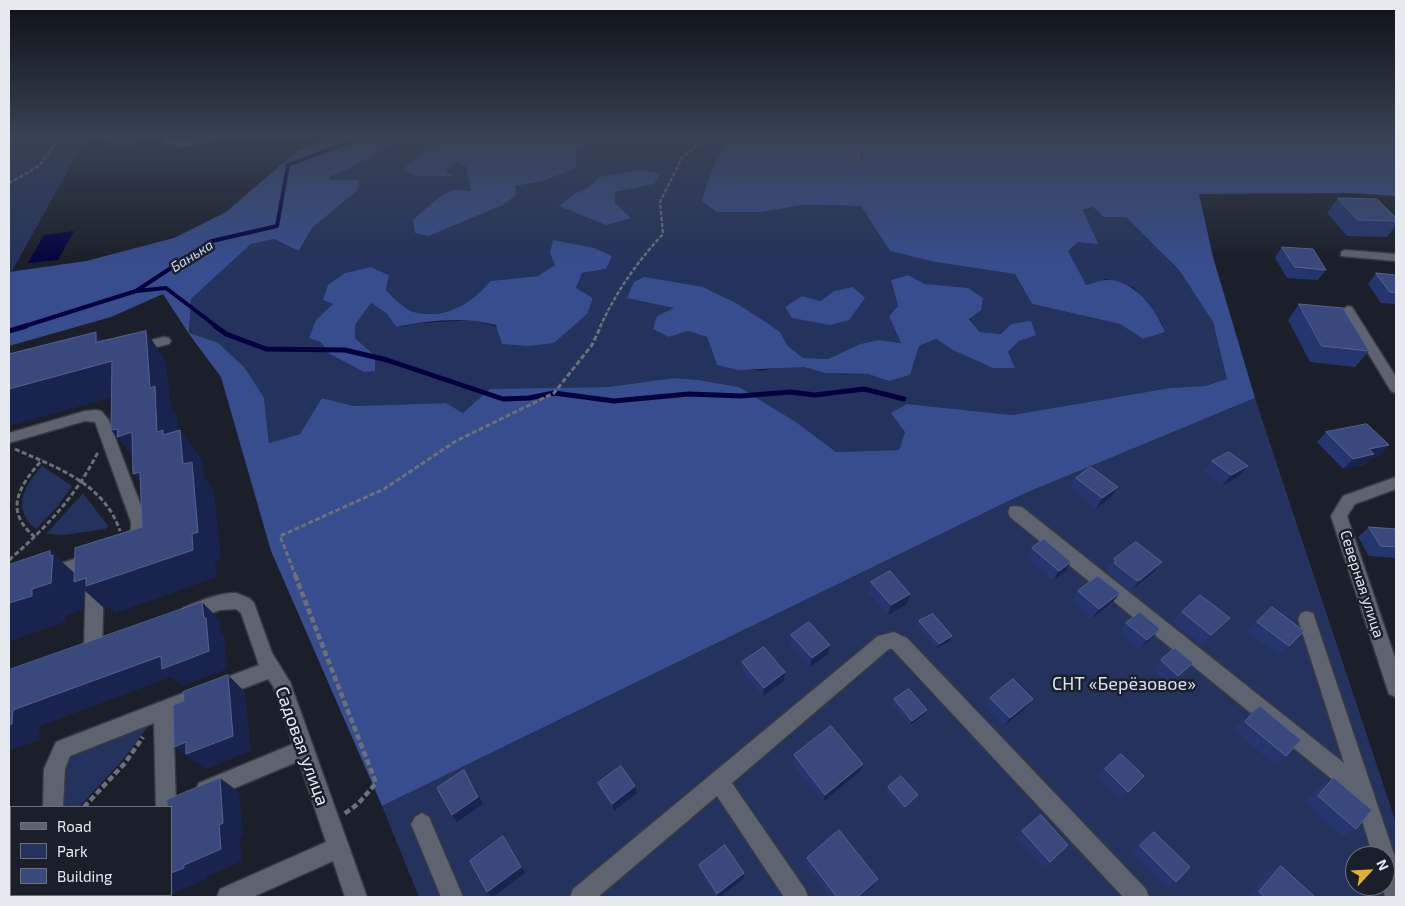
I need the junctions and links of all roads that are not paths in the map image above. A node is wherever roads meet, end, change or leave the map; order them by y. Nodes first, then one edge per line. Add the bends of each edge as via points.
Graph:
1 (1345, 254) dead end
2 (1396, 258) edge
3 (1348, 310) dead end
4 (164, 340) dead end
5 (118, 353) edge
6 (1396, 388) edge
7 (10, 443) edge
8 (1396, 483) edge
9 (1016, 512) dead end
10 (109, 554) junction
11 (35, 579) edge
12 (1308, 619) dead end
13 (168, 621) edge
14 (112, 641) edge
15 (93, 648) junction
16 (74, 654) edge
17 (272, 669) junction
18 (1396, 688) edge
19 (164, 710) junction
20 (304, 749) junction
21 (718, 780) junction
22 (1364, 792) junction
23 (53, 806) edge
24 (165, 806) edge
25 (167, 806) edge
26 (422, 824) dead end
27 (1380, 846) edge
28 (339, 847) junction
29 (351, 896) edge
30 (228, 897) edge
31 (452, 897) edge
32 (581, 897) edge
33 (797, 897) edge
34 (1138, 897) edge

1 - 2 street
3 - 6 street
4 - 5 street
7 - 10 street via 85,416 96,415 100,419 139,522 135,538
8 - 18 street, Северная улица via 1349,500 1339,516
9 - 22 street
10 - 11 street
10 - 15 street
12 - 22 street
13 - 17 street, Садовая улица via 224,601 239,601 248,608 264,657
14 - 15 street
15 - 16 street
17 - 19 street
17 - 20 street, Садовая улица via 280,682
19 - 23 street via 62,749 57,755
19 - 24 street
20 - 25 street
20 - 28 street, Садовая улица
21 - 32 street
21 - 33 street
21 - 34 street via 884,642 894,640
22 - 27 street
26 - 31 street
28 - 29 street, Садовая улица
28 - 30 street

